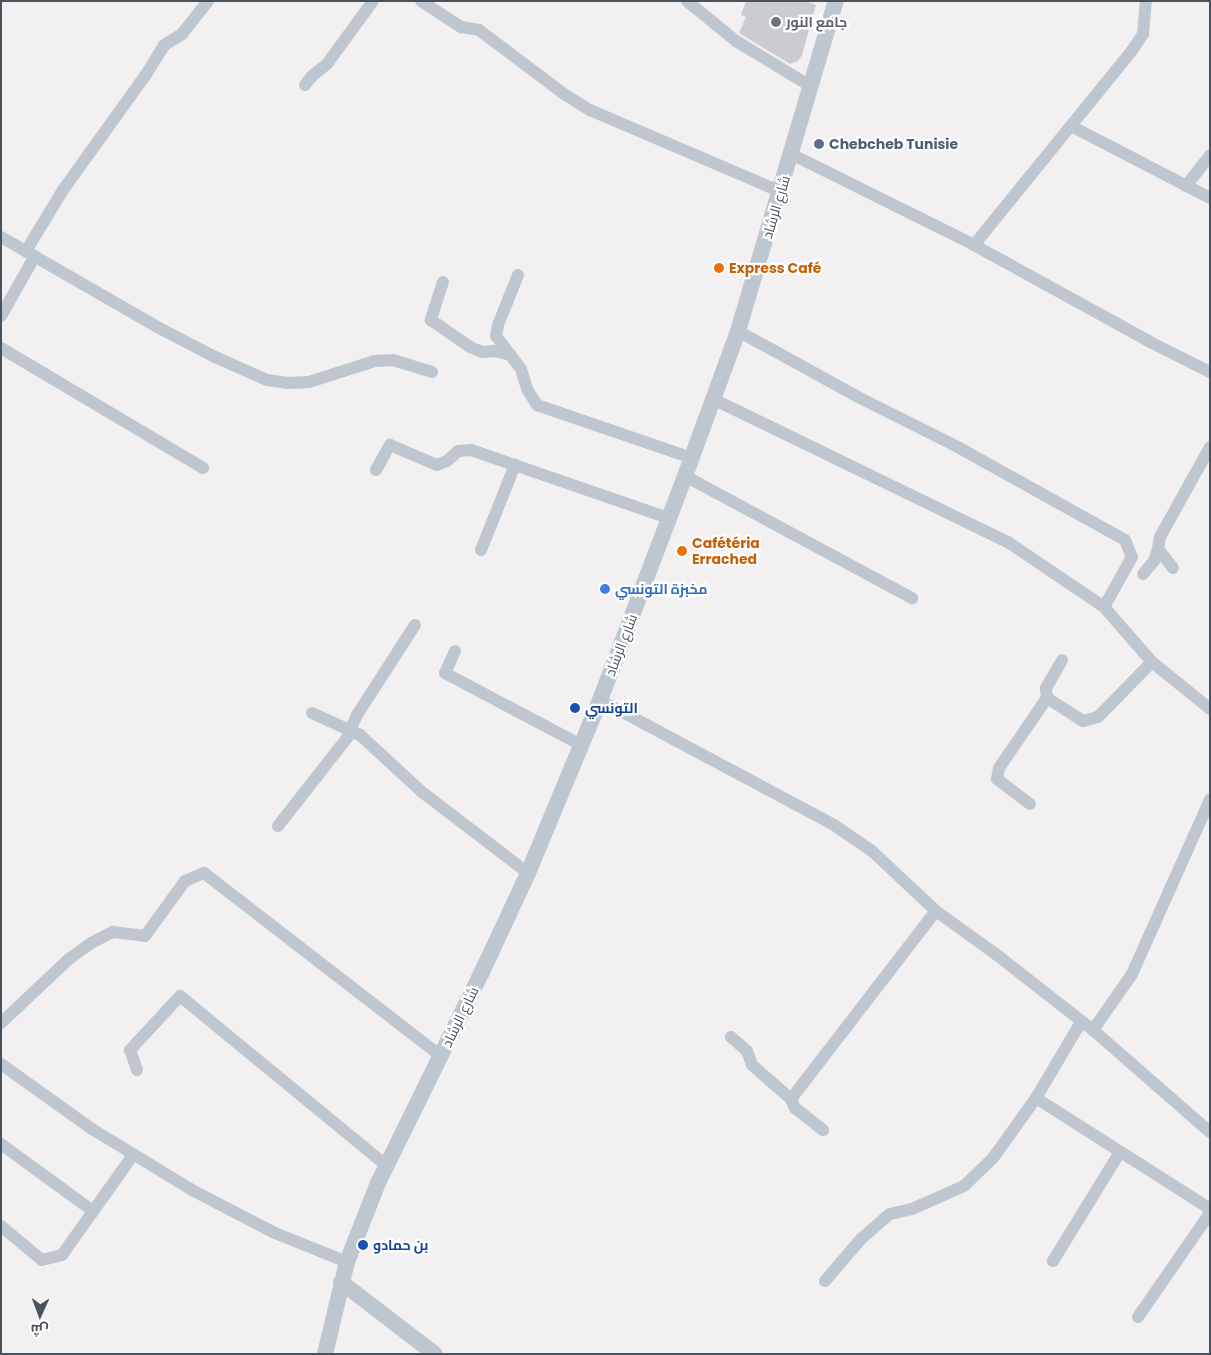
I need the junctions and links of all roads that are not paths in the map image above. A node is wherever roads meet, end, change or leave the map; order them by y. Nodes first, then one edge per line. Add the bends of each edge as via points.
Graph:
1 (208, 1) edge
2 (373, 1) edge
3 (421, 1) edge
4 (687, 1) edge
5 (836, 1) edge
6 (1146, 1) edge
7 (305, 85) dead end
8 (812, 87) junction
9 (1071, 126) junction
10 (791, 154) junction
11 (1210, 155) edge
12 (1186, 186) junction
13 (781, 192) junction
14 (1210, 198) edge
15 (1, 237) edge
16 (974, 246) junction
17 (30, 254) junction
18 (518, 276) dead end
19 (443, 282) dead end
20 (1, 316) edge
21 (738, 331) junction
22 (1, 348) edge
23 (513, 356) junction
24 (432, 372) dead end
25 (1210, 372) edge
26 (713, 399) junction
27 (1210, 447) edge
28 (692, 458) junction
29 (515, 465) junction
30 (203, 468) dead end
31 (376, 470) dead end
32 (685, 476) junction
33 (669, 518) junction
34 (1158, 549) junction
35 (480, 550) dead end
36 (1173, 568) dead end
37 (1143, 574) dead end
38 (912, 598) dead end
39 (1104, 607) junction
40 (415, 625) dead end
41 (455, 651) dead end
42 (1062, 660) dead end
43 (1152, 662) junction
44 (1047, 698) junction
45 (600, 700) junction
46 (1210, 709) edge
47 (312, 713) dead end
48 (352, 730) junction
49 (581, 745) junction
50 (1210, 800) edge
51 (1030, 804) dead end
52 (278, 826) dead end
53 (528, 873) junction
54 (936, 911) junction
55 (1081, 1022) junction
56 (1, 1023) edge
57 (1093, 1030) junction
58 (731, 1037) dead end
59 (441, 1056) junction
60 (1, 1064) edge
61 (137, 1070) dead end
62 (1036, 1098) junction
63 (791, 1099) junction
64 (823, 1130) dead end
65 (1210, 1132) edge
66 (1, 1144) edge
67 (1120, 1152) junction
68 (133, 1155) junction
69 (386, 1165) junction
70 (1210, 1208) edge
71 (93, 1210) junction
72 (1210, 1213) edge
73 (1, 1226) edge
74 (1053, 1261) dead end
75 (347, 1262) junction
76 (824, 1281) dead end
77 (341, 1282) junction
78 (1138, 1317) dead end
79 (324, 1354) edge
80 (435, 1354) edge

1 - 17 street via 182,34 164,45 63,190
2 - 7 street via 327,64
3 - 13 street via 461,27 479,30 590,110
4 - 8 street via 736,41
5 - 8 street, شارع الرشاد
6 - 9 street via 1143,34
8 - 10 street, شارع الرشاد
9 - 12 street
9 - 16 street
10 - 13 street, شارع الرشاد
10 - 16 street
11 - 12 street
12 - 14 street
13 - 21 street, شارع الرشاد
15 - 17 street
16 - 25 street
17 - 20 street
17 - 24 street via 177,337 267,380 309,382 375,361 392,360
18 - 23 street via 496,336
19 - 23 street via 431,320 470,347
21 - 26 street, شارع الرشاد
21 - 39 street via 1125,540 1132,557
22 - 30 street
23 - 28 street via 537,405
26 - 28 street, شارع الرشاد
26 - 39 street via 1008,542
27 - 34 street via 1160,537
28 - 32 street, شارع الرشاد
29 - 31 street via 471,450 458,451 447,461 437,464 390,445
29 - 33 street
29 - 35 street
32 - 33 street, شارع الرشاد
32 - 38 street
33 - 45 street, شارع الرشاد
34 - 36 street
34 - 37 street via 1154,561
39 - 43 street
40 - 48 street via 357,715
41 - 49 street via 445,674
42 - 44 street via 1046,688
43 - 44 street via 1098,717 1083,722
43 - 46 street
44 - 51 street via 999,768 997,779
45 - 49 street, شارع الرشاد
45 - 54 street via 834,825 872,851
47 - 48 street
48 - 52 street
48 - 53 street via 422,792
49 - 53 street, شارع الرشاد
50 - 57 street via 1132,974
53 - 59 street, شارع الرشاد
54 - 55 street
54 - 63 street
55 - 57 street
55 - 62 street
56 - 59 street via 69,959 91,943 114,932 146,936 185,881 204,873
57 - 65 street
58 - 63 street via 748,1051 752,1065
59 - 69 street, شارع الرشاد
60 - 68 street
61 - 69 street via 130,1050 180,996
62 - 67 street
62 - 76 street via 993,1158 964,1186 912,1209 890,1214 861,1239
63 - 64 street via 795,1108
66 - 71 street
67 - 70 street
67 - 74 street
68 - 71 street
68 - 75 street via 275,1233
69 - 75 street, شارع الرشاد
71 - 73 street via 62,1255 42,1260
72 - 78 street
75 - 77 street, شارع الرشاد
77 - 79 street, شارع الرشاد
77 - 80 street

